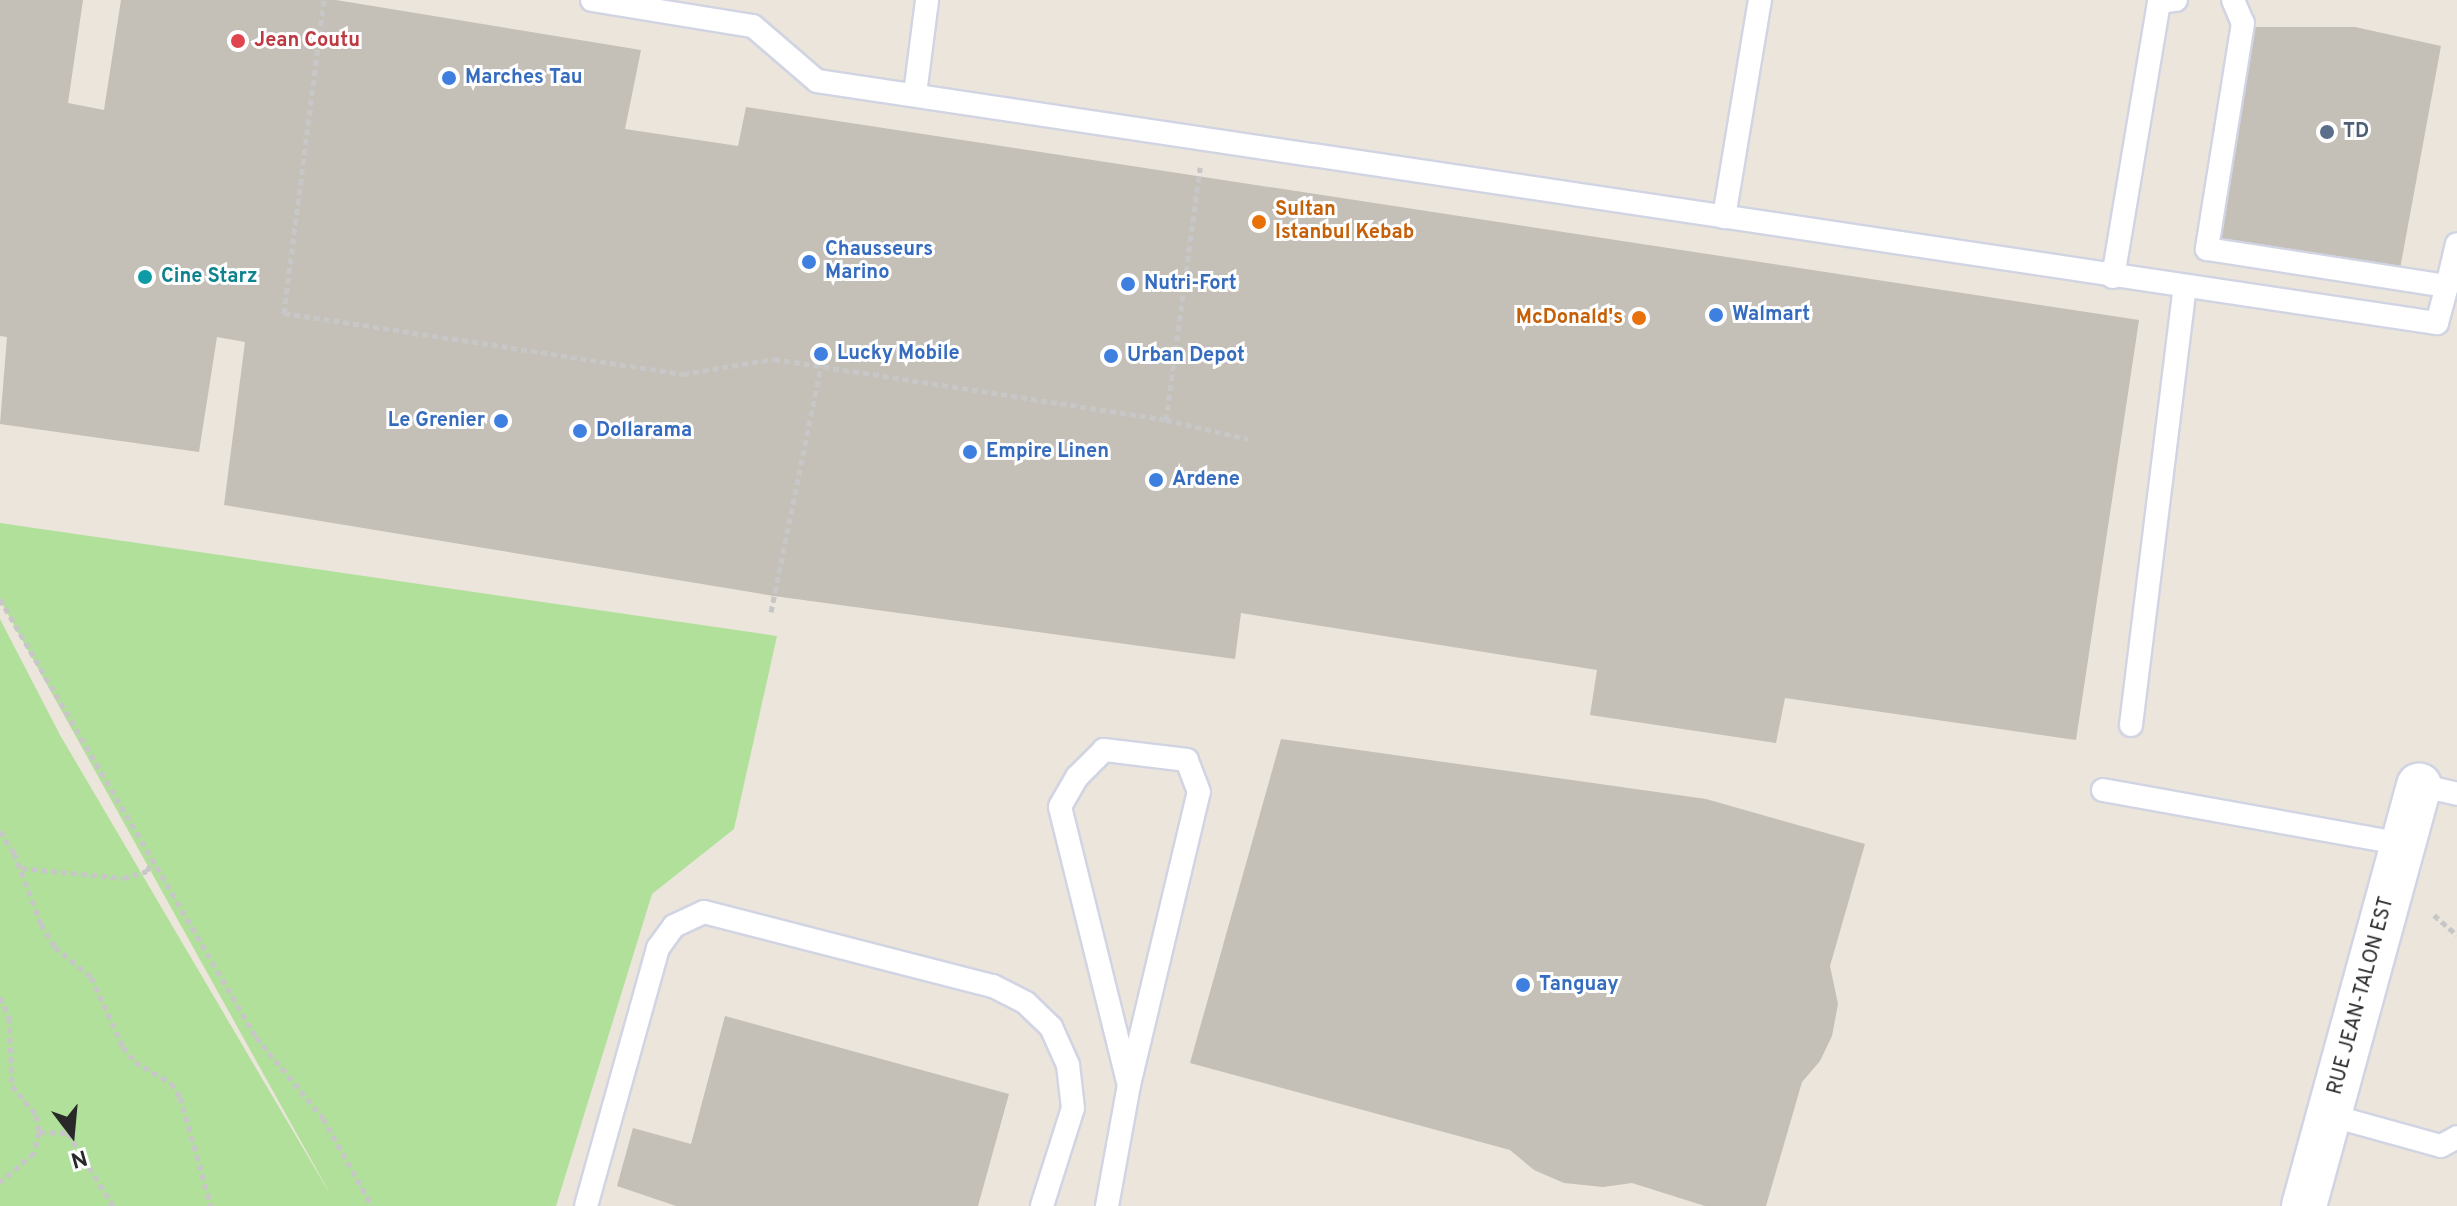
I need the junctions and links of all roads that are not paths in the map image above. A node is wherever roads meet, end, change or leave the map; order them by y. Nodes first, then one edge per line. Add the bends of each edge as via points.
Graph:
1 (592, 0) edge
2 (927, 0) edge
3 (1760, 0) edge
4 (2176, 0) edge
5 (2233, 0) edge
6 (915, 94) junction
7 (1724, 217) junction
8 (2457, 244) edge
9 (2113, 277) junction
10 (2447, 286) junction
11 (2185, 287) junction
12 (2131, 725) dead end
13 (2103, 790) dead end
14 (2438, 790) edge
15 (2403, 844) junction
16 (1129, 1085) junction
17 (2329, 1115) junction
18 (2457, 1137) edge
19 (586, 1206) edge
20 (1042, 1206) edge
21 (1107, 1206) edge
22 (2304, 1206) edge

1 - 6 lane via 753,26 817,81
2 - 6 lane
3 - 7 lane
4 - 9 lane via 2159,2
5 - 10 lane via 2243,23 2207,249
6 - 7 lane
7 - 9 lane
8 - 10 lane
9 - 11 lane
10 - 11 lane via 2437,323
11 - 12 lane
13 - 15 lane
14 - 15 main road, RUE JEAN-TALON EST
15 - 17 main road, RUE JEAN-TALON EST
16 - 16 lane via 1060,807 1077,777 1104,750 1187,760 1199,792
16 - 21 lane
17 - 18 lane via 2441,1146
17 - 22 main road, RUE JEAN-TALON EST
19 - 20 lane via 658,948 674,926 704,912 993,986 1026,1003 1057,1040 1068,1065 1073,1108

